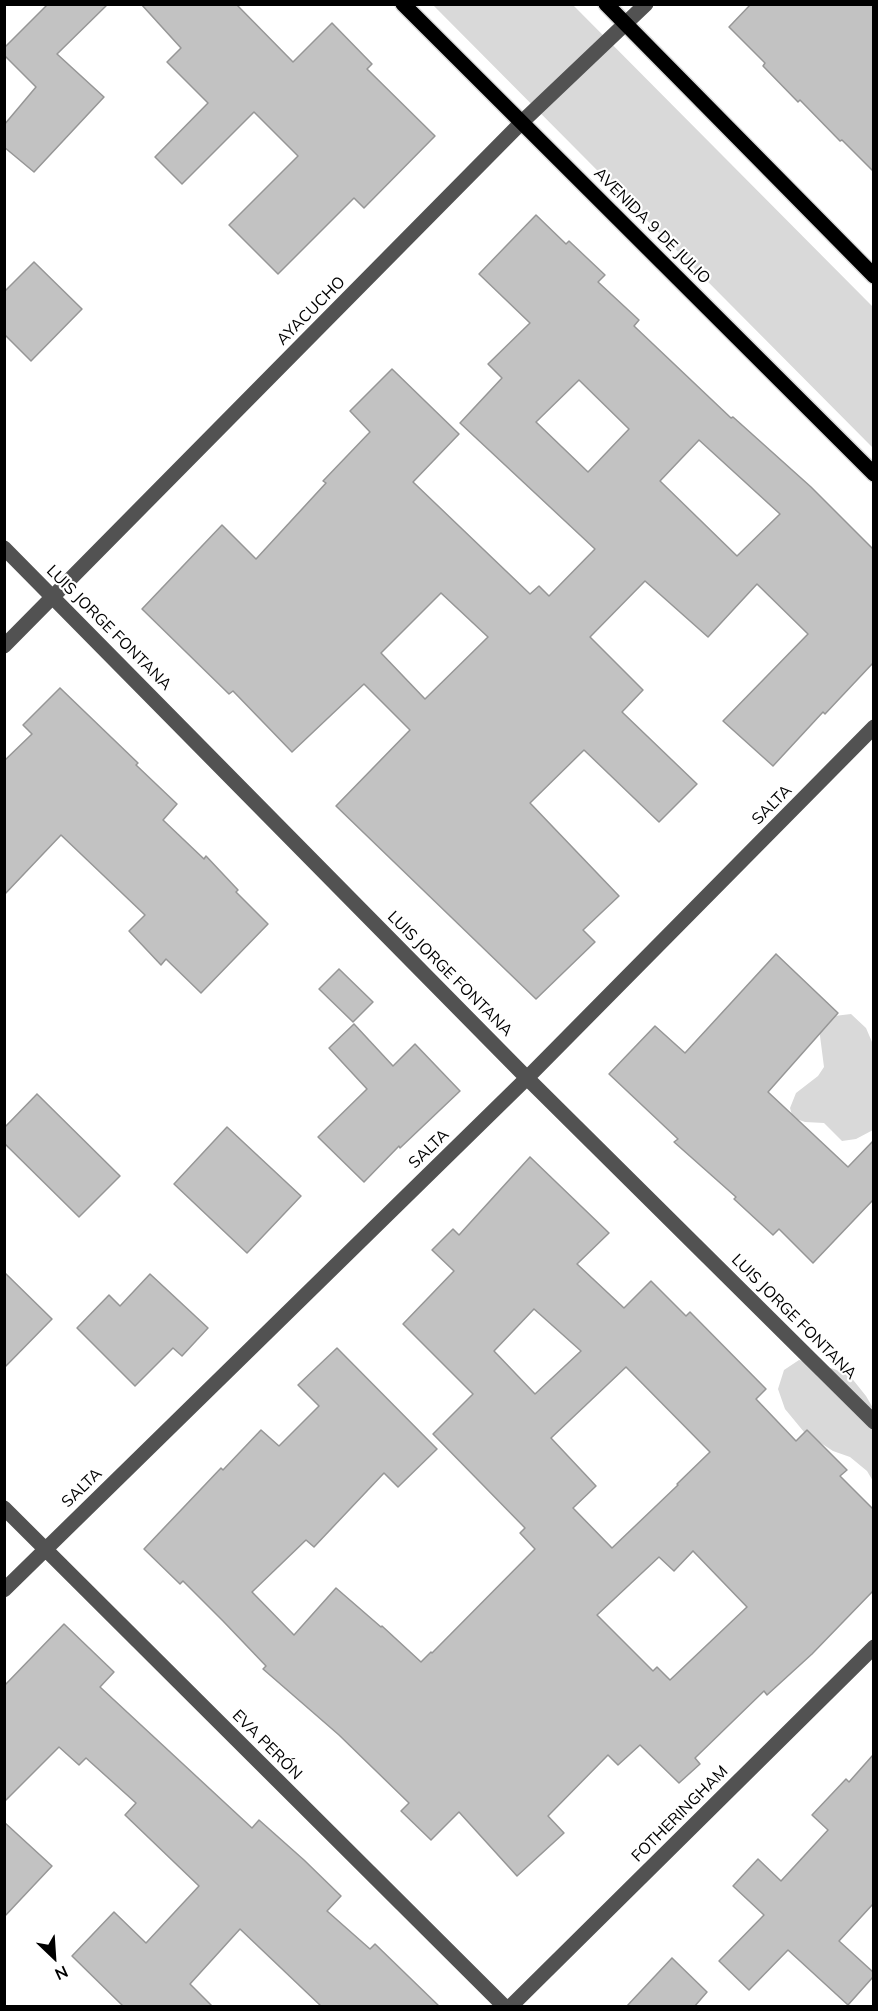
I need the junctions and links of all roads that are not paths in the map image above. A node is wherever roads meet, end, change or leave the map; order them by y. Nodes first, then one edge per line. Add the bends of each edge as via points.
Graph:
1 (403, 4) edge
2 (606, 4) edge
3 (646, 4) edge
4 (626, 24) junction
5 (522, 122) junction
6 (873, 276) edge
7 (873, 474) edge
8 (4, 548) edge
9 (54, 597) junction
10 (4, 646) edge
11 (873, 727) edge
12 (527, 1078) junction
13 (873, 1422) edge
14 (4, 1508) edge
15 (45, 1549) junction
16 (4, 1590) edge
17 (873, 1647) edge
18 (504, 2007) edge
19 (512, 2007) edge

1 - 5 main road, AVENIDA 9 DE JULIO
2 - 4 main road
3 - 4 street, AYACUCHO
4 - 5 street, AYACUCHO
4 - 6 main road
5 - 7 main road, AVENIDA 9 DE JULIO
5 - 9 street, AYACUCHO
8 - 9 street, LUIS JORGE FONTANA
9 - 10 street, AYACUCHO
9 - 12 street, LUIS JORGE FONTANA
11 - 12 street, SALTA
12 - 13 street, LUIS JORGE FONTANA
12 - 15 street, SALTA
14 - 15 street, EVA PERÓN
15 - 16 street, SALTA
15 - 18 street, EVA PERÓN
17 - 19 street, FOTHERINGHAM

